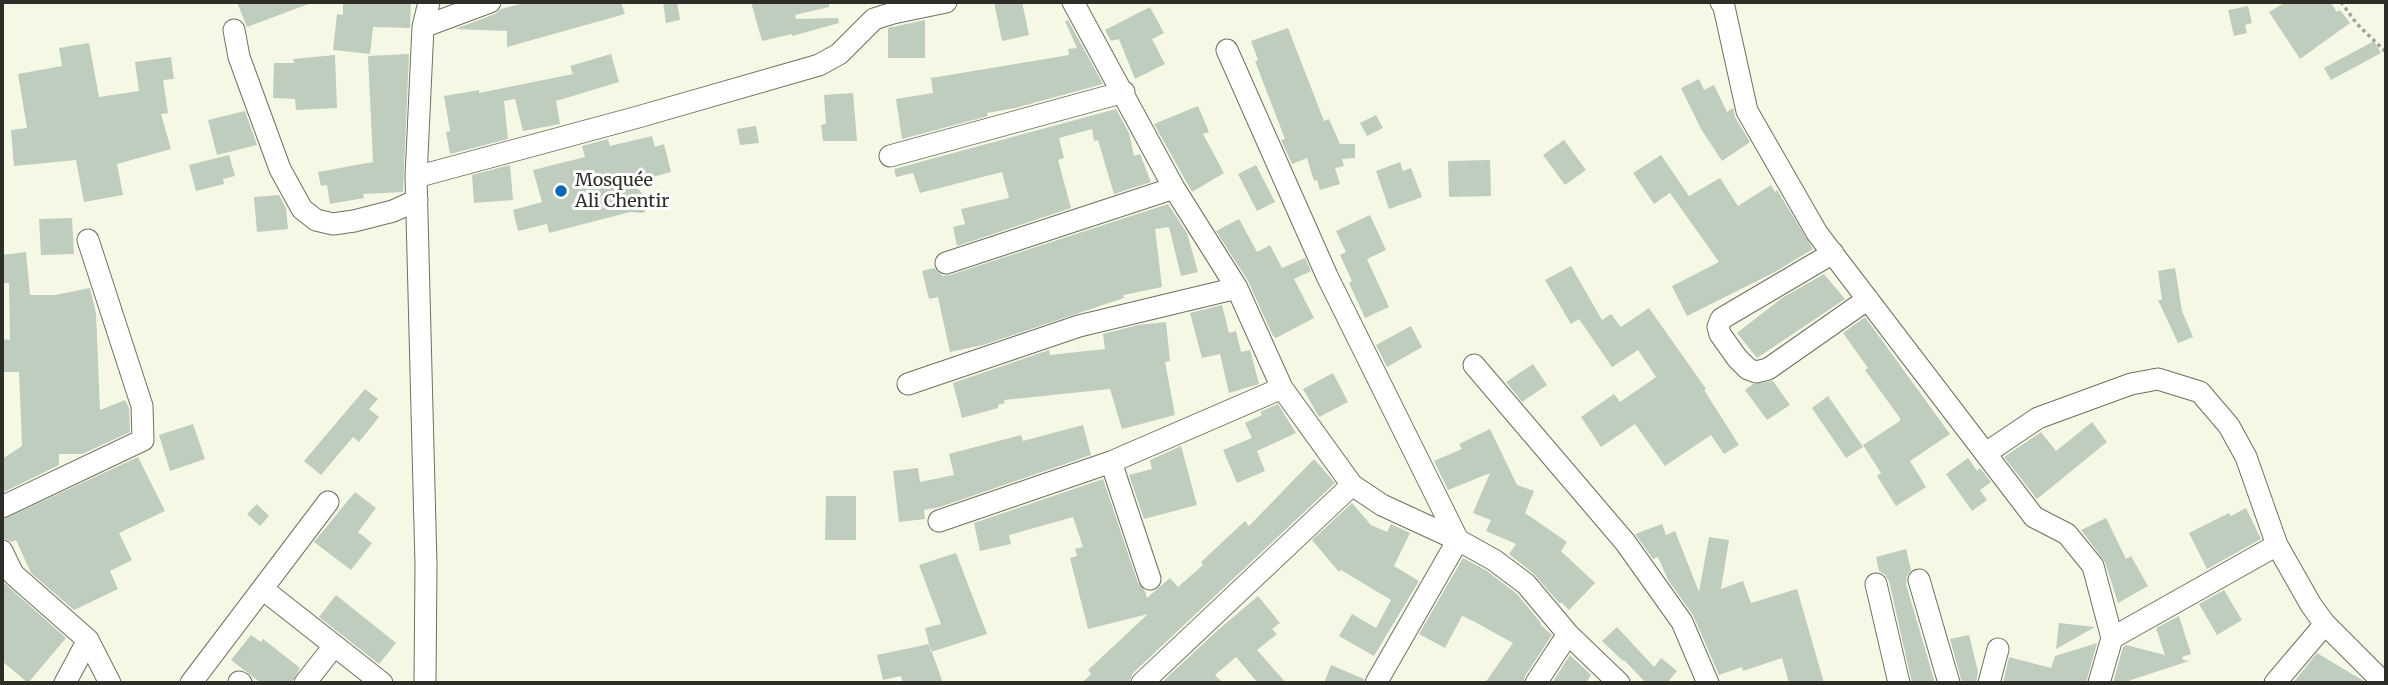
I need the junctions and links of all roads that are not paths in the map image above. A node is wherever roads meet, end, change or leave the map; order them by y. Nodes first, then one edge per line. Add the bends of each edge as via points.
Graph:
1 (429, 2) edge
2 (490, 2) edge
3 (946, 2) edge
4 (1073, 2) edge
5 (1721, 2) edge
6 (423, 27) junction
7 (234, 30) dead end
8 (1227, 50) dead end
9 (1124, 92) junction
10 (890, 156) dead end
11 (416, 177) junction
12 (1174, 188) junction
13 (416, 200) junction
14 (88, 240) dead end
15 (1833, 253) junction
16 (946, 263) dead end
17 (1237, 288) junction
18 (1868, 299) junction
19 (1474, 365) dead end
20 (908, 384) dead end
21 (1282, 388) junction
22 (1986, 453) junction
23 (1111, 462) junction
24 (1352, 485) junction
25 (328, 502) dead end
26 (2, 507) edge
27 (939, 520) dead end
28 (1458, 540) junction
29 (2277, 545) junction
30 (2, 551) edge
31 (1150, 579) dead end
32 (1919, 580) dead end
33 (1876, 584) dead end
34 (264, 590) junction
35 (2325, 624) junction
36 (1568, 634) junction
37 (2112, 638) junction
38 (88, 640) junction
39 (334, 646) junction
40 (1998, 649) dead end
41 (65, 683) edge
42 (110, 683) edge
43 (191, 683) edge
44 (305, 683) edge
45 (382, 683) edge
46 (425, 683) edge
47 (1142, 683) edge
48 (1376, 683) edge
49 (1536, 683) edge
50 (1619, 683) edge
51 (1708, 683) edge
52 (1899, 683) edge
53 (1949, 683) edge
54 (1989, 683) edge
55 (2099, 683) edge
56 (2275, 683) edge
57 (2384, 683) edge

1 - 6 street
2 - 6 street
3 - 11 street via 874,19 839,54 819,65
4 - 9 street
5 - 15 street via 1747,111
6 - 11 street
7 - 13 street via 239,57 280,169 302,209 316,220 333,224 393,211
8 - 28 street via 1327,276
9 - 10 street
9 - 12 street
11 - 13 street
12 - 16 street
12 - 17 street
13 - 46 street
14 - 26 street via 142,406 144,440
15 - 18 street
15 - 18 street via 1721,318 1720,334 1737,358 1756,372 1768,369
17 - 20 street via 1079,326
17 - 21 street
18 - 22 street
19 - 51 street via 1625,542 1682,622
21 - 23 street
21 - 24 street
22 - 29 street via 2038,418 2131,384 2158,379 2200,392 2229,426 2246,457
22 - 37 street via 2034,517 2067,534 2093,566
23 - 27 street
23 - 31 street
24 - 28 street via 1382,506
24 - 47 street
25 - 34 street
28 - 36 street via 1526,584
28 - 48 street
29 - 35 street
29 - 37 street
30 - 38 street via 13,574
32 - 53 street
33 - 52 street
34 - 39 street
34 - 43 street
35 - 56 street
35 - 57 street
36 - 49 street
36 - 50 street
37 - 55 street
38 - 41 street
38 - 42 street
39 - 44 street
39 - 45 street
40 - 54 street

